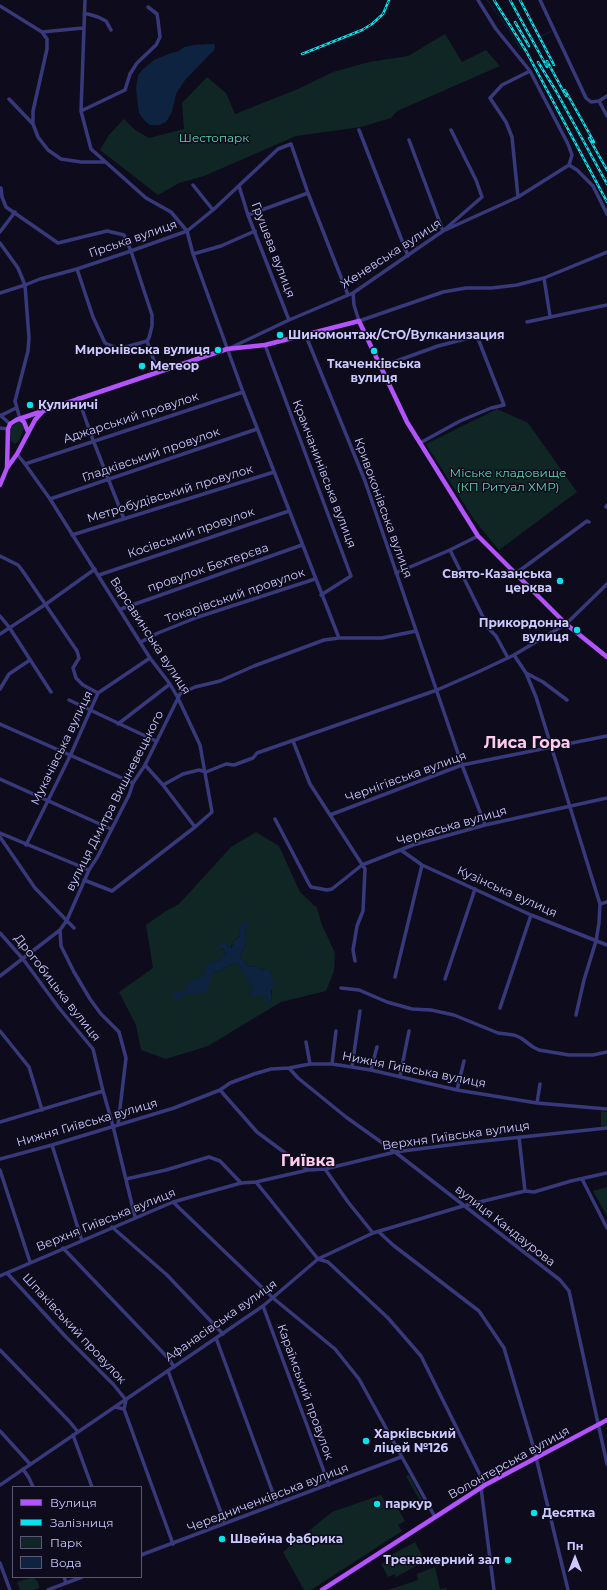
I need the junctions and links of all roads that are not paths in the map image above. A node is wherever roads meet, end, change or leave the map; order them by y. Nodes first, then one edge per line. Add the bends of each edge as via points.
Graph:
1 (84, 0) edge
2 (478, 0) edge
3 (540, 0) edge
4 (0, 6) edge
5 (148, 6) dead end
6 (84, 14) junction
7 (83, 28) junction
8 (111, 30) dead end
9 (42, 32) junction
10 (530, 71) junction
11 (607, 96) edge
12 (9, 99) dead end
13 (599, 101) junction
14 (81, 111) junction
15 (607, 116) edge
16 (33, 124) junction
17 (359, 130) dead end
18 (451, 130) dead end
19 (409, 140) dead end
20 (104, 162) junction
21 (569, 166) junction
22 (193, 185) dead end
23 (239, 186) junction
24 (1, 188) dead end
25 (308, 193) junction
26 (518, 197) junction
27 (213, 210) junction
28 (15, 212) junction
29 (607, 214) edge
30 (248, 215) junction
31 (187, 231) junction
32 (255, 231) junction
33 (443, 231) junction
34 (0, 232) edge
35 (0, 237) edge
36 (0, 243) edge
37 (131, 251) junction
38 (607, 252) edge
39 (193, 254) junction
40 (408, 256) junction
41 (76, 269) junction
42 (544, 278) junction
43 (25, 285) junction
44 (0, 293) edge
45 (350, 294) junction
46 (607, 305) edge
47 (550, 316) junction
48 (289, 320) junction
49 (358, 321) junction
50 (527, 322) dead end
51 (486, 335) dead end
52 (306, 336) junction
53 (477, 336) junction
54 (147, 341) junction
55 (264, 345) junction
56 (227, 349) junction
57 (380, 366) junction
58 (158, 372) junction
59 (243, 392) junction
60 (78, 398) junction
61 (16, 408) junction
62 (44, 410) junction
63 (0, 415) edge
64 (20, 419) junction
65 (9, 426) junction
66 (0, 428) edge
67 (257, 429) junction
68 (28, 432) junction
69 (93, 440) junction
70 (420, 443) junction
71 (14, 446) junction
72 (17, 454) junction
73 (26, 464) junction
74 (7, 468) junction
75 (274, 472) junction
76 (109, 480) junction
77 (0, 485) edge
78 (50, 499) junction
79 (289, 511) junction
80 (124, 519) junction
81 (589, 522) dead end
82 (72, 535) junction
83 (478, 536) junction
84 (302, 545) junction
85 (450, 550) junction
86 (0, 556) edge
87 (95, 569) junction
88 (396, 573) junction
89 (515, 574) junction
90 (99, 575) junction
91 (315, 579) junction
92 (607, 584) edge
93 (321, 595) junction
94 (46, 604) junction
95 (120, 609) junction
96 (0, 616) edge
97 (566, 624) junction
98 (9, 627) junction
99 (416, 631) junction
100 (0, 634) edge
101 (339, 638) junction
102 (141, 642) junction
103 (514, 656) junction
104 (607, 657) edge
105 (150, 658) junction
106 (508, 658) junction
107 (30, 660) junction
108 (526, 673) junction
109 (170, 684) junction
110 (0, 689) edge
111 (436, 690) junction
112 (51, 692) dead end
113 (98, 693) junction
114 (178, 698) junction
115 (69, 700) dead end
116 (567, 700) dead end
117 (92, 710) junction
118 (0, 724) edge
119 (118, 724) junction
120 (607, 736) edge
121 (156, 741) junction
122 (293, 741) junction
123 (551, 748) junction
124 (71, 754) junction
125 (145, 765) junction
126 (462, 765) junction
127 (206, 772) junction
128 (0, 779) edge
129 (133, 783) junction
130 (163, 785) junction
131 (607, 798) edge
132 (47, 801) junction
133 (569, 806) junction
134 (330, 815) junction
135 (275, 819) dead end
136 (485, 825) junction
137 (196, 827) junction
138 (111, 830) junction
139 (0, 833) edge
140 (0, 838) edge
141 (26, 846) junction
142 (401, 850) junction
143 (422, 864) junction
144 (362, 865) junction
145 (89, 870) junction
146 (84, 880) junction
147 (475, 889) junction
148 (607, 902) edge
149 (600, 904) junction
150 (531, 915) junction
151 (68, 920) junction
152 (74, 928) dead end
153 (60, 930) junction
154 (0, 933) edge
155 (596, 941) junction
156 (607, 945) edge
157 (23, 959) junction
158 (355, 961) dead end
159 (0, 976) edge
160 (395, 977) dead end
161 (445, 979) dead end
162 (341, 988) dead end
163 (500, 1008) dead end
164 (360, 1011) dead end
165 (576, 1015) dead end
166 (0, 1031) edge
167 (336, 1031) dead end
168 (409, 1031) dead end
169 (306, 1042) dead end
170 (377, 1046) dead end
171 (607, 1052) edge
172 (464, 1061) dead end
173 (310, 1064) junction
174 (332, 1064) junction
175 (352, 1067) junction
176 (289, 1068) junction
177 (371, 1070) junction
178 (400, 1076) junction
179 (540, 1084) dead end
180 (220, 1090) junction
181 (457, 1090) junction
182 (102, 1091) junction
183 (537, 1103) junction
184 (607, 1109) edge
185 (42, 1110) junction
186 (0, 1122) edge
187 (118, 1125) junction
188 (113, 1126) junction
189 (607, 1128) edge
190 (519, 1137) junction
191 (52, 1145) junction
192 (395, 1152) junction
193 (0, 1159) edge
194 (325, 1169) junction
195 (0, 1170) edge
196 (308, 1170) junction
197 (607, 1173) edge
198 (126, 1179) junction
199 (582, 1179) junction
200 (256, 1182) junction
201 (241, 1184) junction
202 (525, 1191) junction
203 (173, 1202) junction
204 (463, 1206) junction
205 (135, 1217) junction
206 (112, 1227) junction
207 (607, 1228) edge
208 (379, 1232) junction
209 (373, 1233) junction
210 (82, 1241) junction
211 (63, 1248) junction
212 (318, 1259) junction
213 (30, 1262) junction
214 (7, 1273) junction
215 (0, 1276) edge
216 (273, 1298) junction
217 (263, 1306) junction
218 (223, 1334) junction
219 (216, 1338) junction
220 (0, 1350) edge
221 (174, 1367) junction
222 (168, 1371) junction
223 (126, 1400) junction
224 (115, 1406) junction
225 (124, 1409) junction
226 (607, 1420) edge
227 (598, 1425) junction
228 (0, 1431) edge
229 (78, 1432) junction
230 (73, 1435) junction
231 (401, 1457) junction
232 (536, 1457) junction
233 (30, 1464) junction
234 (607, 1464) edge
235 (23, 1469) junction
236 (0, 1485) edge
237 (329, 1485) junction
238 (33, 1486) edge
239 (92, 1486) edge
240 (483, 1487) junction
241 (277, 1504) junction
242 (435, 1517) junction
243 (225, 1523) junction
244 (173, 1544) junction
245 (142, 1556) edge
246 (0, 1563) edge
247 (64, 1578) edge
248 (79, 1578) edge
249 (66, 1583) junction
250 (10, 1590) edge
251 (48, 1590) edge
252 (322, 1590) edge
253 (494, 1590) edge
254 (568, 1590) edge

1 - 6 street
2 - 10 street via 496,29
3 - 13 street via 586,98 591,102
4 - 9 street
5 - 14 street via 157,14 160,37 156,45 130,74 125,90
6 - 7 street
6 - 8 street via 106,21
7 - 9 street
7 - 14 street
9 - 16 street via 47,39 47,48 33,111
10 - 21 street via 568,144 572,155
10 - 26 street via 502,85 490,98 506,122 512,137
11 - 13 street
12 - 16 street
13 - 15 street
14 - 20 street via 91,149
16 - 20 street via 38,137 48,150 61,159
17 - 40 street
18 - 33 street via 482,196
19 - 33 street
20 - 31 street via 146,198 171,212
21 - 26 street, Женевська вулиця
21 - 29 street via 577,170 593,186
22 - 27 street
23 - 25 street, Гірська вулиця via 278,149 291,144
23 - 27 street, Гірська вулиця
23 - 30 street, Грушева вулиця
24 - 28 street via 6,206
25 - 30 street
25 - 45 street
26 - 33 street, Женевська вулиця
27 - 31 street, Гірська вулиця
28 - 34 street
28 - 37 street via 58,243 107,231 124,235
30 - 32 street, Грушева вулиця
31 - 37 street, Гірська вулиця
31 - 39 street
32 - 39 street via 221,246
32 - 48 street, Грушева вулиця
33 - 40 street, Женевська вулиця
35 - 36 street
36 - 43 street via 18,268
37 - 41 street, Гірська вулиця
37 - 54 street via 152,315 150,338
38 - 42 street
39 - 56 street
40 - 45 street, Женевська вулиця
41 - 43 street, Гірська вулиця
41 - 54 street via 105,343 119,350
42 - 47 street
42 - 49 street via 518,285 443,292
43 - 44 street, Гірська вулиця
43 - 61 street via 29,338 15,401
45 - 48 street, Женевська вулиця
45 - 49 street
46 - 47 street
47 - 50 street
48 - 56 street, Женевська вулиця
49 - 52 main road
49 - 57 main road
51 - 53 street
52 - 55 main road
52 - 88 street, Кривоконівська вулиця via 365,481
53 - 57 street
53 - 70 street via 504,405 460,421
54 - 58 street
55 - 56 main road
55 - 93 street, Крамчанинівська вулиця via 351,576
56 - 58 main road, Женевська вулиця
56 - 59 street
57 - 70 main road
58 - 60 main road, Женевська вулиця
59 - 67 street
59 - 69 street, Аджарський провулок
60 - 62 main road, Женевська вулиця
60 - 69 street
61 - 63 street
61 - 64 street
62 - 64 main road, Женевська вулиця
62 - 68 main road
63 - 65 street
64 - 65 main road, Женевська вулиця
64 - 68 main road
65 - 66 street
65 - 71 main road via 7,436
67 - 75 street
67 - 76 street, Гладківський провулок
68 - 71 main road
69 - 73 street, Аджарський провулок
69 - 76 street
70 - 83 main road
71 - 72 main road
71 - 74 main road
72 - 73 street, Варсавинська вулиця
72 - 74 main road
73 - 78 street, Варсавинська вулиця
74 - 77 main road
75 - 79 street
75 - 80 street, Метробудівський провулок
76 - 78 street, Гладківський провулок
76 - 80 street
78 - 82 street, Варсавинська вулиця
79 - 84 street
79 - 90 street, Косівський провулок
80 - 82 street, Метробудівський провулок
81 - 89 street
82 - 87 street, Варсавинська вулиця
83 - 85 street
83 - 89 main road
84 - 91 street
84 - 95 street, провулок Бехтерєва
85 - 88 street
85 - 106 street via 489,628
86 - 94 street via 20,566
87 - 90 street, Варсавинська вулиця
87 - 94 street
88 - 99 street, Кривоконівська вулиця
89 - 97 main road
90 - 95 street, Варсавинська вулиця
91 - 93 street
91 - 102 street, Токарівський провулок via 198,617
92 - 97 street
93 - 101 street
94 - 98 street
94 - 113 street via 77,651 79,658 73,668 76,678
95 - 102 street, Варсавинська вулиця
96 - 98 street
97 - 103 street
97 - 104 main road
98 - 100 street
98 - 107 street
99 - 101 street via 382,638
99 - 111 street, Кривоконівська вулиця
101 - 114 street via 324,640 220,681 195,687 183,692
102 - 105 street, Варсавинська вулиця
103 - 106 street
103 - 108 street
105 - 109 street, Варсавинська вулиця
105 - 113 street, Мукачівська вулиця
106 - 111 street
107 - 110 street via 9,674
107 - 112 street
108 - 116 street
108 - 123 street
109 - 114 street, Варсавинська вулиця
109 - 119 street
111 - 122 street
111 - 126 street, Кривоконівська вулиця
113 - 117 street, Мукачівська вулиця
114 - 121 street, вулиця Дмитра Вишневецького
114 - 127 street, Варсавинська вулиця via 200,745
115 - 117 street
117 - 119 street
117 - 124 street, Мукачівська вулиця
118 - 124 street
119 - 121 street
120 - 123 street, Чернігівська вулиця
121 - 125 street, вулиця Дмитра Вишневецького
122 - 127 street via 257,753 253,758 234,765 226,764
122 - 134 street via 310,784
123 - 126 street, Чернігівська вулиця
123 - 133 street
124 - 129 street
124 - 132 street, Мукачівська вулиця
125 - 129 street, вулиця Дмитра Вишневецького
125 - 130 street
126 - 134 street, Чернігівська вулиця
126 - 136 street, Кривоконівська вулиця
127 - 130 street via 199,770 183,774
127 - 137 street, Варсавинська вулиця via 212,812
128 - 132 street
129 - 138 street, вулиця Дмитра Вишневецького
130 - 137 street
131 - 133 street, Черкаська вулиця
132 - 138 street
132 - 141 street, Мукачівська вулиця
133 - 136 street, Черкаська вулиця
133 - 149 street
134 - 144 street
135 - 144 street, Черкаська вулиця via 312,887 332,889
136 - 142 street, Черкаська вулиця
137 - 146 street, Варсавинська вулиця via 112,891
138 - 145 street, вулиця Дмитра Вишневецького
139 - 141 street
140 - 151 street via 35,888
141 - 145 street
142 - 143 street, Кузінська вулиця
142 - 144 street, Черкаська вулиця
143 - 147 street, Кузінська вулиця
143 - 160 street
144 - 158 street via 365,869 365,895 363,911 354,936 352,950
145 - 146 street, вулиця Дмитра Вишневецького
146 - 151 street, вулиця Дмитра Вишневецького
147 - 150 street, Кузінська вулиця
147 - 161 street
148 - 149 street
149 - 155 street
150 - 155 street, Кузінська вулиця
150 - 163 street
151 - 152 street
151 - 153 street, вулиця Дмитра Вишневецького
153 - 157 street, вулиця Дмитра Вишневецького
153 - 187 street via 61,946 74,972 101,1014 120,1032 126,1058
154 - 157 street, Дрогобицька вулиця
155 - 156 street, Кузінська вулиця
155 - 165 street
157 - 159 street, вулиця Дмитра Вишневецького
157 - 182 street, Дрогобицька вулиця via 58,1008 93,1049
162 - 171 street via 358,990 412,1009 454,1015 498,1033 514,1035 539,1050 569,1055
164 - 175 street
166 - 185 street via 29,1067
167 - 174 street
168 - 178 street
169 - 173 street
170 - 177 street
172 - 181 street
173 - 174 street, Нижня Гиївська вулиця
173 - 176 street, Нижня Гиївська вулиця
174 - 175 street, Нижня Гиївська вулиця
175 - 177 street, Нижня Гиївська вулиця
176 - 180 street, Нижня Гиївська вулиця via 271,1069 242,1078
176 - 192 street, вулиця Кандаурова via 346,1117
177 - 178 street, Нижня Гиївська вулиця
178 - 181 street, Нижня Гиївська вулиця
179 - 183 street
180 - 187 street, Нижня Гиївська вулиця via 174,1108
180 - 196 street via 256,1132
181 - 183 street, Нижня Гиївська вулиця
182 - 185 street
182 - 188 street, Дрогобицька вулиця
183 - 184 street, Нижня Гиївська вулиця
185 - 186 street
187 - 188 street, Нижня Гиївська вулиця
188 - 191 street, Нижня Гиївська вулиця
188 - 198 street, Дрогобицька вулиця
189 - 190 street, Верхня Гиївська вулиця
190 - 192 street, Верхня Гиївська вулиця
190 - 202 street
191 - 193 street, Нижня Гиївська вулиця
191 - 210 street
192 - 194 street, Верхня Гиївська вулиця
192 - 204 street, вулиця Кандаурова
194 - 196 street, Верхня Гиївська вулиця
194 - 209 street
195 - 213 street
196 - 200 street, Верхня Гиївська вулиця
197 - 199 street, Афанасівська вулиця
198 - 201 street via 209,1157 220,1161
198 - 205 street, Дрогобицька вулиця
199 - 202 street, Афанасівська вулиця via 534,1192
199 - 207 street
200 - 201 street, Верхня Гиївська вулиця
200 - 212 street
201 - 203 street, Верхня Гиївська вулиця
202 - 204 street, Афанасівська вулиця
203 - 205 street, Верхня Гиївська вулиця
203 - 216 street
204 - 208 street, Афанасівська вулиця
204 - 227 street, вулиця Кандаурова via 560,1280 569,1291
205 - 206 street, Верхня Гиївська вулиця
206 - 210 street, Верхня Гиївська вулиця
206 - 218 street via 167,1275
208 - 209 street, Афанасівська вулиця
208 - 232 street via 479,1311 504,1348
209 - 212 street, Афанасівська вулиця
210 - 211 street, Верхня Гиївська вулиця
211 - 213 street, Верхня Гиївська вулиця
211 - 221 street
212 - 216 street, Афанасівська вулиця
212 - 240 street via 328,1262 388,1318 421,1356
213 - 214 street, Верхня Гиївська вулиця
214 - 215 street, Верхня Гиївська вулиця
214 - 223 street, Шпаківський провулок
216 - 217 street, Афанасівська вулиця
216 - 231 street via 340,1355 359,1379
217 - 218 street, Афанасівська вулиця
217 - 237 street, Караїмський провулок
218 - 219 street, Афанасівська вулиця
219 - 221 street, Афанасівська вулиця
219 - 241 street
220 - 229 street
221 - 222 street, Афанасівська вулиця
222 - 223 street, Афанасівська вулиця
222 - 243 street
223 - 224 street, Афанасівська вулиця
223 - 225 street
224 - 225 street
224 - 229 street, Афанасівська вулиця
225 - 244 street
226 - 227 main road, Волонтерська вулиця
227 - 232 main road, Волонтерська вулиця
227 - 234 street, вулиця Кандаурова
228 - 233 street
229 - 230 street, Афанасівська вулиця
230 - 233 street, Афанасівська вулиця
230 - 239 street
231 - 237 street, Чередниченківська вулиця
231 - 242 street
232 - 240 main road, Волонтерська вулиця
232 - 254 street
233 - 235 street, Афанасівська вулиця
235 - 236 street, Афанасівська вулиця
235 - 238 street
237 - 241 street, Чередниченківська вулиця
240 - 242 main road, Волонтерська вулиця
240 - 253 street
241 - 243 street, Чередниченківська вулиця
242 - 252 main road, Волонтерська вулиця
243 - 244 street, Чередниченківська вулиця
244 - 245 street, Чередниченківська вулиця
246 - 250 street
247 - 249 street
248 - 249 street
249 - 251 street

